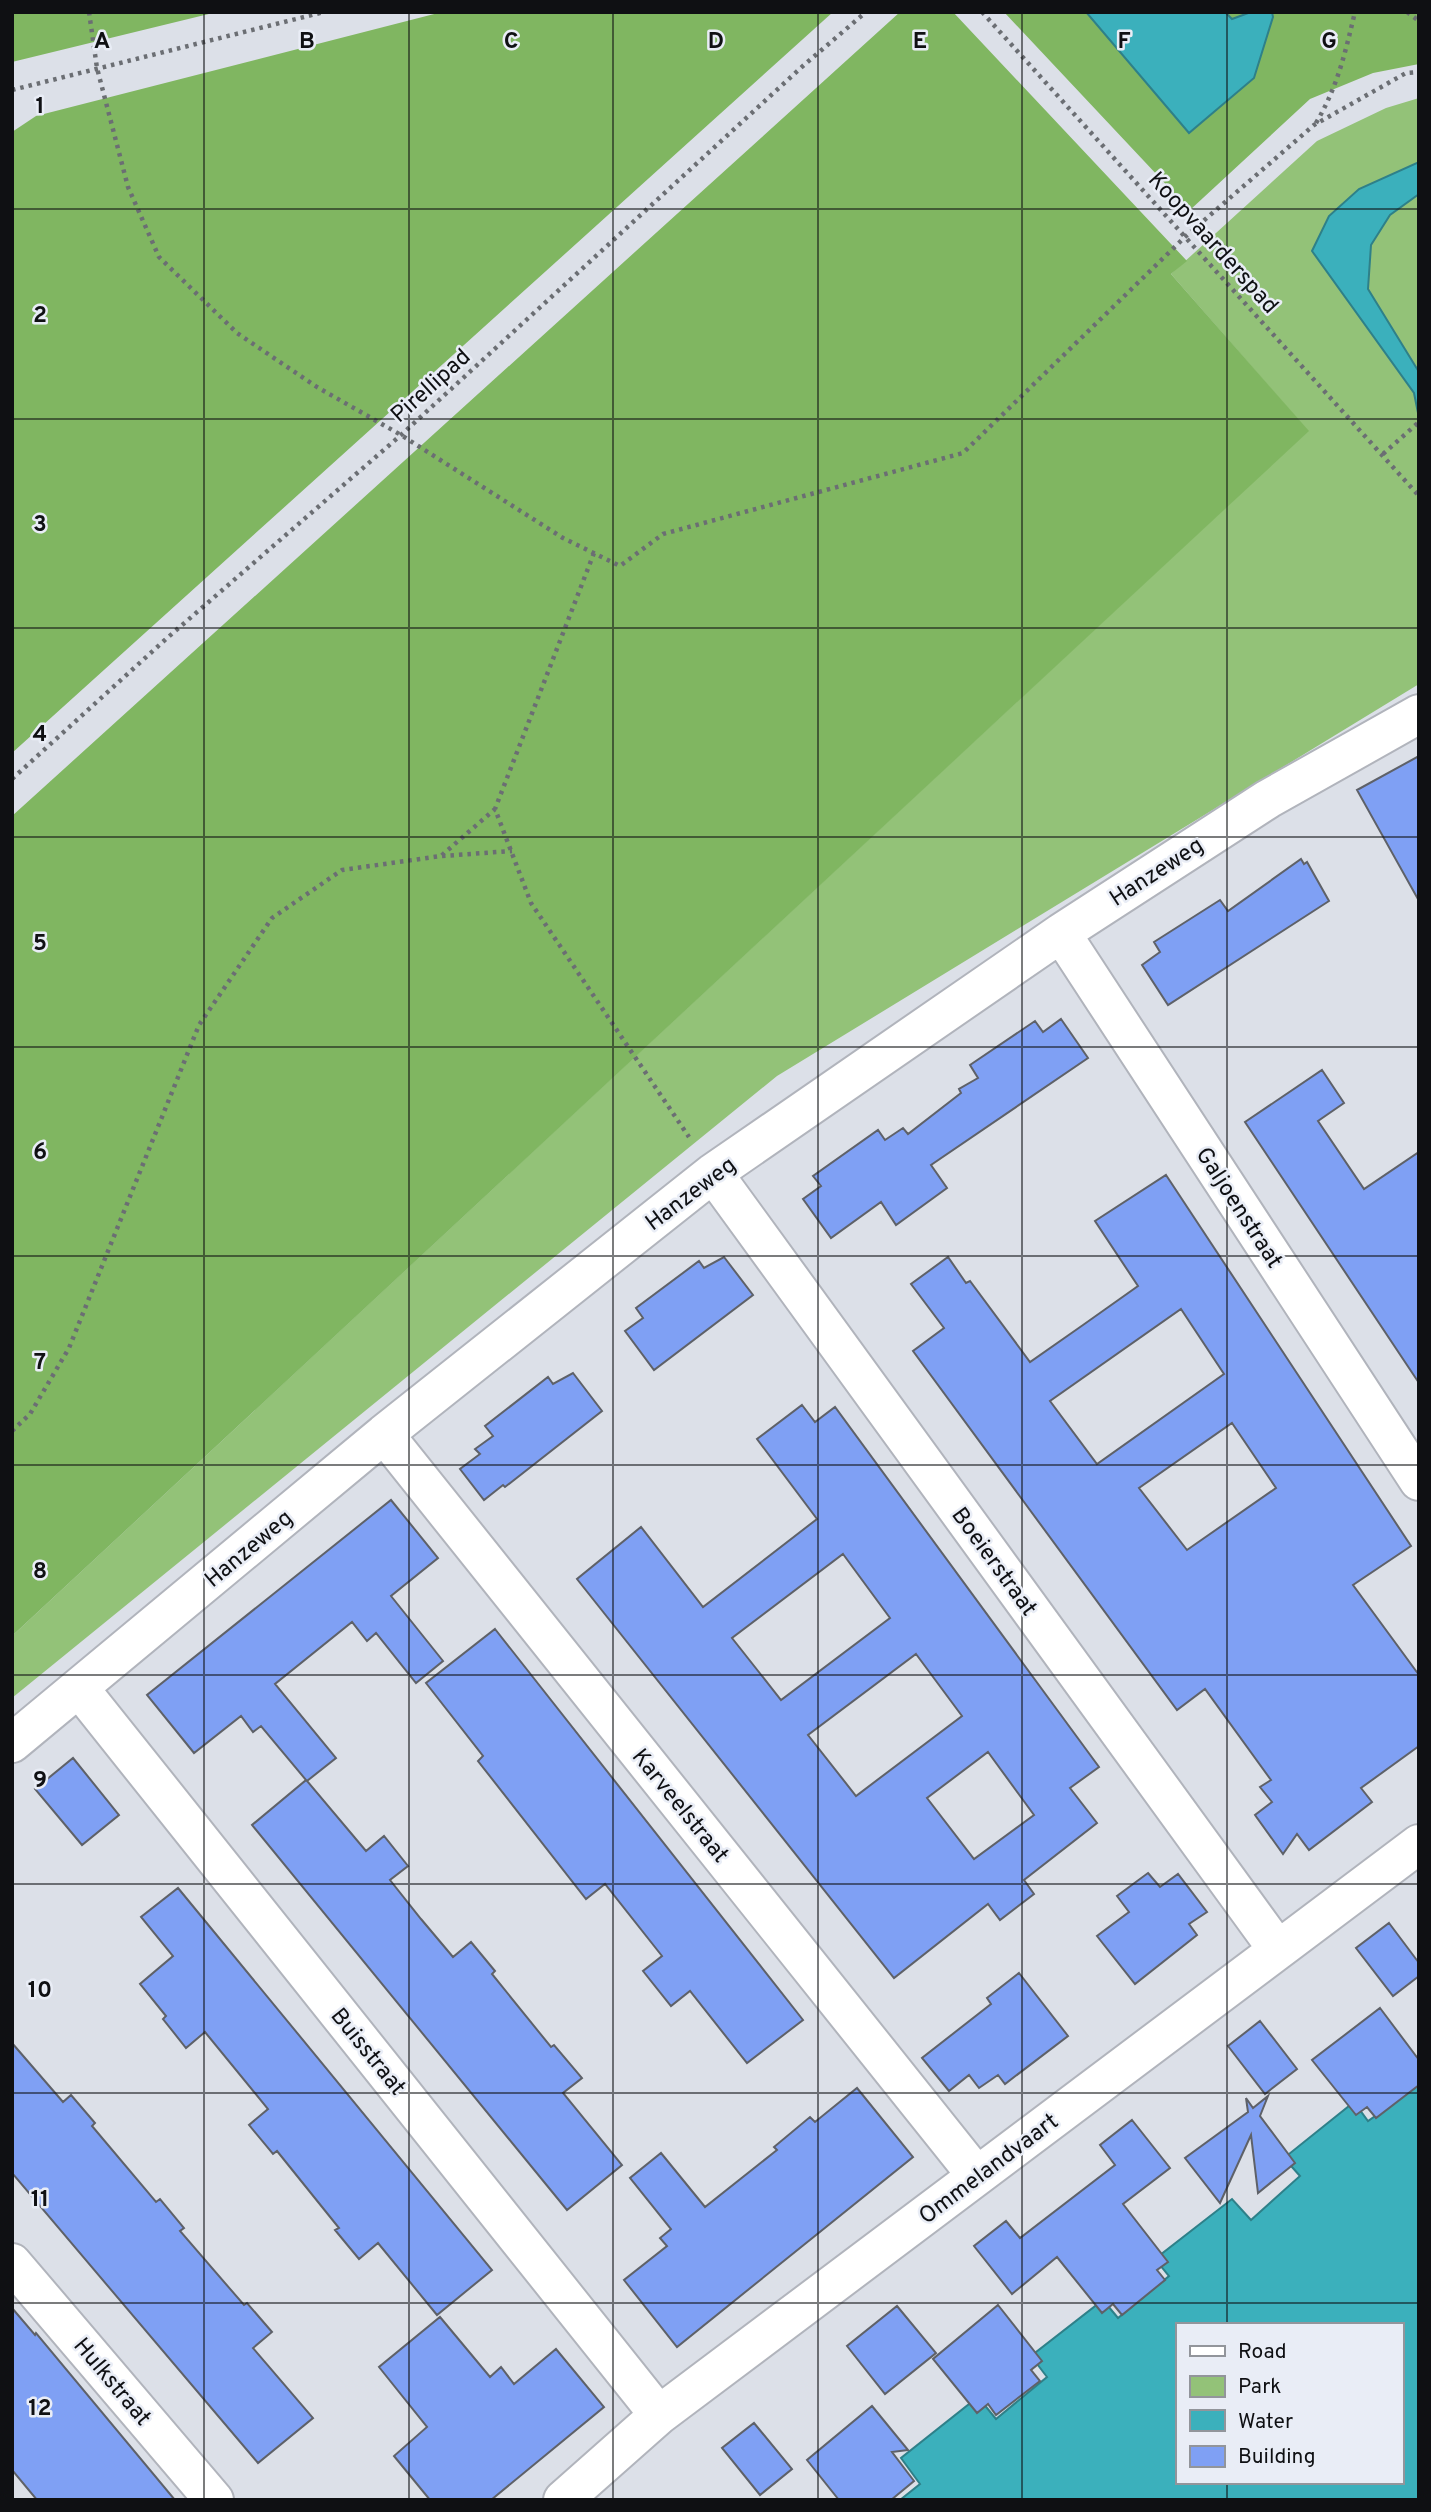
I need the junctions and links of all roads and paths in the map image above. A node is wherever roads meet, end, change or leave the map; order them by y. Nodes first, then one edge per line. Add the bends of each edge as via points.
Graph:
1 (89, 12) edge
2 (324, 12) edge
3 (866, 12) edge
4 (982, 12) edge
5 (1355, 12) edge
6 (1407, 12) edge
7 (1419, 21) edge
8 (97, 68) junction
9 (1419, 72) edge
10 (12, 90) edge
11 (1314, 125) junction
12 (1186, 236) junction
13 (1419, 422) edge
14 (401, 435) junction
15 (1382, 454) junction
16 (1419, 496) edge
17 (594, 553) junction
18 (1419, 714) edge
19 (12, 779) edge
20 (495, 809) junction
21 (512, 852) junction
22 (441, 856) junction
23 (1061, 933) junction
24 (713, 1173) junction
25 (12, 1431) edge
26 (384, 1434) junction
27 (1419, 1480) edge
28 (79, 1688) junction
29 (12, 1743) edge
30 (1419, 1844) edge
31 (1278, 1950) junction
32 (977, 2176) junction
33 (12, 2263) edge
34 (659, 2415) junction
35 (214, 2500) edge
36 (563, 2500) edge

1 - 8 path
2 - 8 path
3 - 14 path, Pirellipad
4 - 12 path, Koopvaarderspad
5 - 11 path via 1340,75
6 - 7 path
8 - 10 path
8 - 14 path via 128,187 159,257 237,333 317,387
9 - 11 path via 1405,74
11 - 12 path
12 - 15 path, Koopvaarderspad
12 - 17 path via 963,453 663,534 620,566
13 - 15 path
14 - 17 path via 562,538
14 - 19 path, Pirellipad
15 - 16 path, Koopvaarderspad
17 - 20 path
18 - 23 street, Hanzeweg via 1268,799
20 - 21 path
20 - 22 path
21 - 22 path
21 - 24 path via 531,903
22 - 25 path via 342,870 272,918 199,1025 69,1348 30,1414
23 - 24 street, Hanzeweg
23 - 27 street, Galjoenstraat
24 - 26 street, Hanzeweg
24 - 31 street, Boeierstraat
26 - 28 street, Hanzeweg
26 - 32 street, Karveelstraat
28 - 29 street, Hanzeweg
28 - 34 street, Buisstraat
30 - 31 street, Ommelandvaart
31 - 32 street, Ommelandvaart
32 - 34 street, Ommelandvaart
33 - 35 street, Hulkstraat
34 - 36 street, Ommelandvaart

